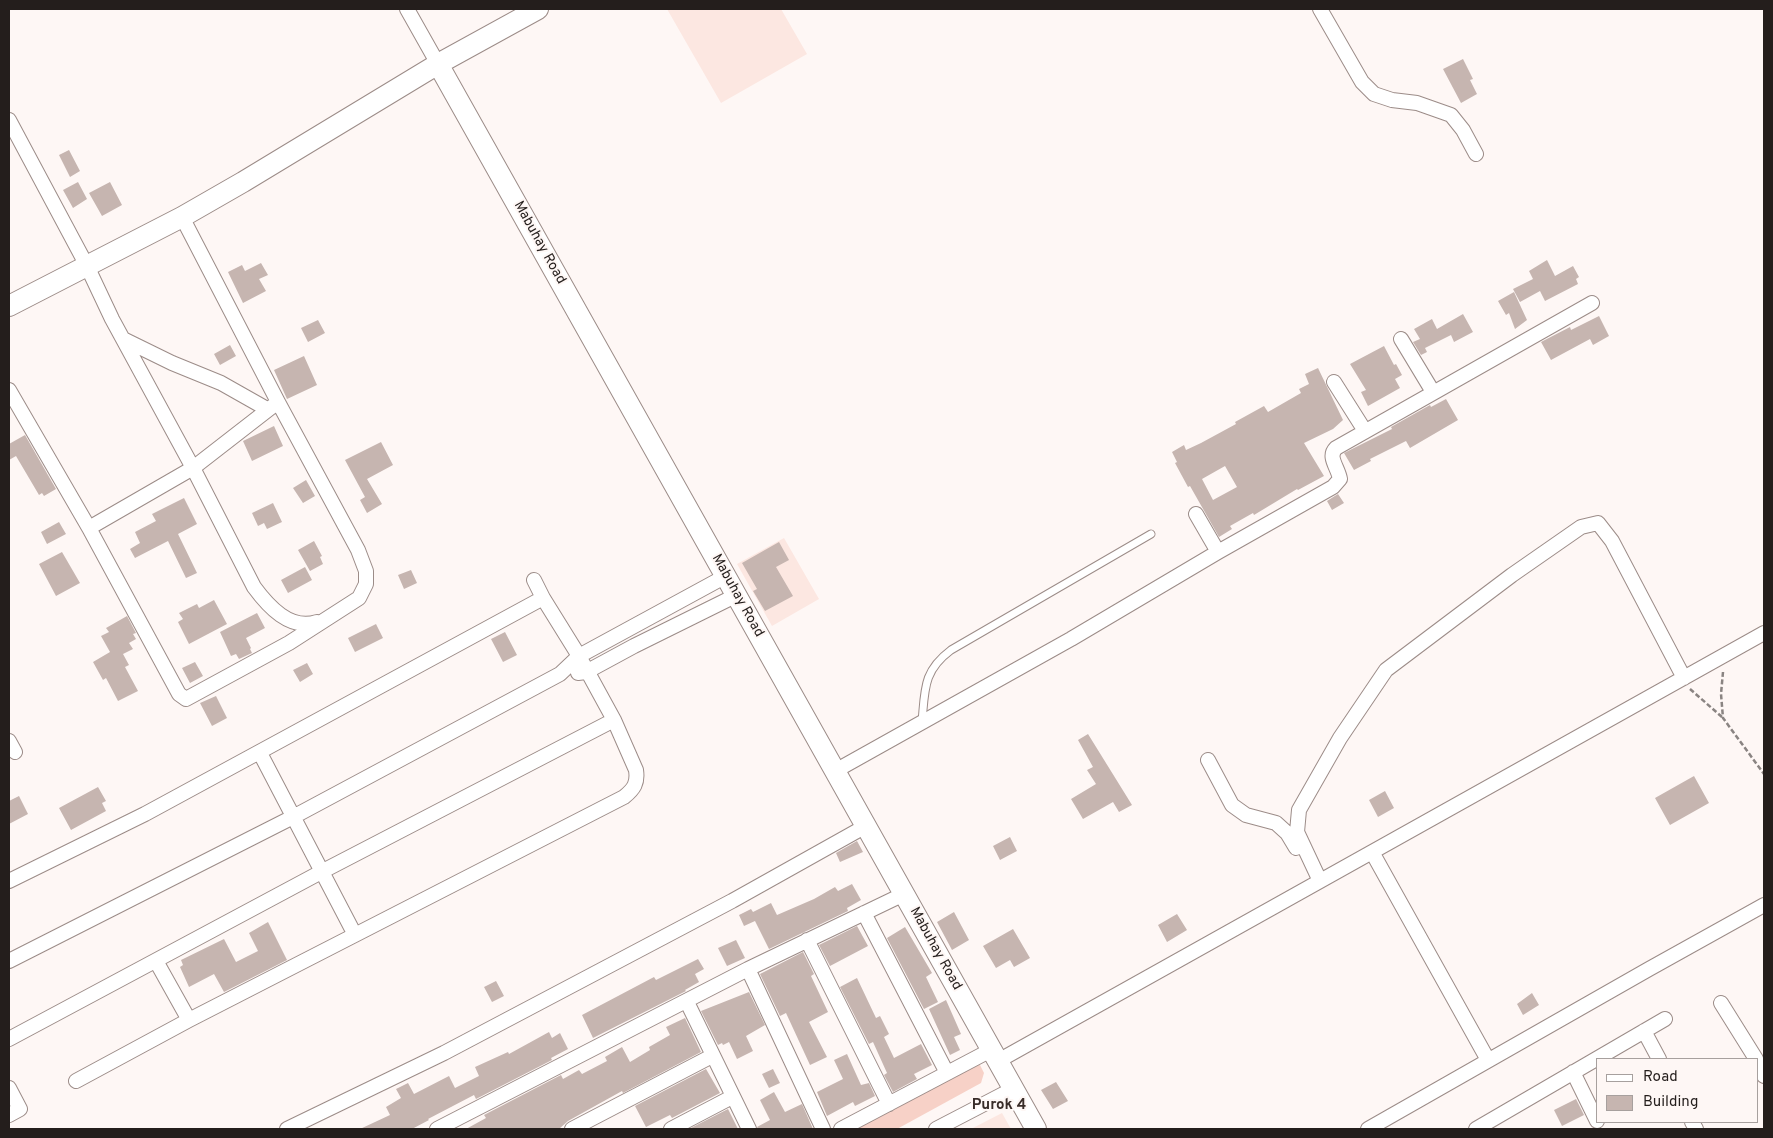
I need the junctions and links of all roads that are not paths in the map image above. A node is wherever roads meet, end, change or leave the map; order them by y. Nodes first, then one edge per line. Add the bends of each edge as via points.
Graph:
1 (407, 9) edge
2 (538, 9) edge
3 (1320, 9) edge
4 (438, 64) junction
5 (9, 120) edge
6 (1476, 154) dead end
7 (182, 217) junction
8 (87, 266) junction
9 (1592, 303) dead end
10 (9, 306) edge
11 (123, 339) junction
12 (1401, 339) dead end
13 (1334, 382) dead end
14 (9, 390) edge
15 (1433, 392) junction
16 (272, 405) junction
17 (1365, 431) junction
18 (193, 468) junction
19 (1196, 514) dead end
20 (89, 528) junction
21 (1151, 534) dead end
22 (1218, 552) junction
23 (726, 576) junction
24 (534, 580) dead end
25 (737, 595) junction
26 (543, 598) junction
27 (324, 620) junction
28 (626, 630) junction
29 (1764, 633) edge
30 (634, 646) junction
31 (578, 656) junction
32 (586, 672) junction
33 (560, 674) junction
34 (1681, 679) junction
35 (614, 720) junction
36 (922, 722) junction
37 (260, 753) junction
38 (1208, 760) dead end
39 (835, 771) junction
40 (293, 818) junction
41 (866, 826) junction
42 (1372, 852) junction
43 (322, 871) junction
44 (9, 881) edge
45 (1318, 883) junction
46 (904, 894) junction
47 (1764, 906) edge
48 (864, 913) junction
49 (355, 935) junction
50 (807, 940) junction
51 (9, 961) edge
52 (156, 961) junction
53 (748, 970) junction
54 (687, 1002) junction
55 (1721, 1003) dead end
56 (1665, 1019) dead end
57 (189, 1020) junction
58 (1644, 1031) junction
59 (9, 1039) edge
60 (712, 1056) junction
61 (994, 1056) junction
62 (1597, 1058) edge
63 (1658, 1058) edge
64 (1755, 1058) edge
65 (1596, 1059) edge
66 (1488, 1060) junction
67 (1758, 1064) edge
68 (1573, 1072) junction
69 (948, 1073) junction
70 (1764, 1076) edge
71 (76, 1081) dead end
72 (9, 1088) edge
73 (1013, 1089) junction
74 (732, 1097) junction
75 (889, 1104) junction
76 (9, 1114) edge
77 (1596, 1119) edge
78 (287, 1129) edge
79 (437, 1129) edge
80 (572, 1129) edge
81 (671, 1129) edge
82 (749, 1129) edge
83 (823, 1129) edge
84 (841, 1129) edge
85 (936, 1129) edge
86 (1036, 1129) edge
87 (1368, 1129) edge
88 (1476, 1129) edge

1 - 4 street
2 - 4 street
3 - 6 street via 1362,82 1374,94 1417,103 1451,115 1464,130
4 - 7 street
4 - 23 street, Mabuhay Road
5 - 8 street
7 - 8 street
7 - 16 street
8 - 10 street
8 - 11 street
9 - 15 street
11 - 16 street
11 - 18 street
12 - 15 street
13 - 17 street
14 - 20 street
15 - 17 street
16 - 18 street
16 - 27 street via 358,550 366,571 366,584 359,598
17 - 22 street via 1333,452 1340,478 1333,487
18 - 20 street
18 - 27 street via 254,587 264,600 293,622 310,624
19 - 22 street
20 - 27 street via 179,694 186,699 289,643
21 - 36 lane via 942,656 928,675
22 - 36 street
23 - 25 street, Mabuhay Road
23 - 28 street
24 - 26 street
25 - 30 street
25 - 39 street, Mabuhay Road
26 - 31 street
26 - 37 street
28 - 30 street
28 - 31 street
29 - 34 street
30 - 32 street
31 - 32 street
31 - 33 street
32 - 33 street
32 - 35 street
33 - 40 street
34 - 42 street
34 - 45 street via 1612,541 1598,523 1581,527 1386,670 1340,738 1299,810 1296,832
35 - 43 street
35 - 49 street via 636,770 635,786 628,794
36 - 39 street
37 - 40 street
37 - 44 street
38 - 45 street via 1232,805 1246,815 1276,823 1287,833
39 - 41 street, Mabuhay Road
40 - 43 street
40 - 51 street
41 - 46 street, Mabuhay Road
41 - 78 street via 732,901 444,1052
42 - 45 street
42 - 66 street
43 - 49 street
43 - 52 street
45 - 61 street
46 - 48 street
46 - 61 street, Mabuhay Road
47 - 66 street
48 - 50 street
48 - 69 street
49 - 57 street
50 - 53 street
50 - 75 street
52 - 57 street
52 - 59 street
53 - 54 street
53 - 83 street
54 - 60 street
54 - 79 street
55 - 64 street
56 - 58 street
57 - 71 street
58 - 62 street
58 - 63 street
60 - 74 street
60 - 80 street
61 - 69 street
61 - 73 street, Mabuhay Road
65 - 68 street
66 - 87 street
67 - 70 street
68 - 77 street
68 - 88 street
69 - 75 street
72 - 76 street via 20,1109
73 - 85 street
73 - 86 street, Mabuhay Road
74 - 81 street
74 - 82 street
75 - 84 street

